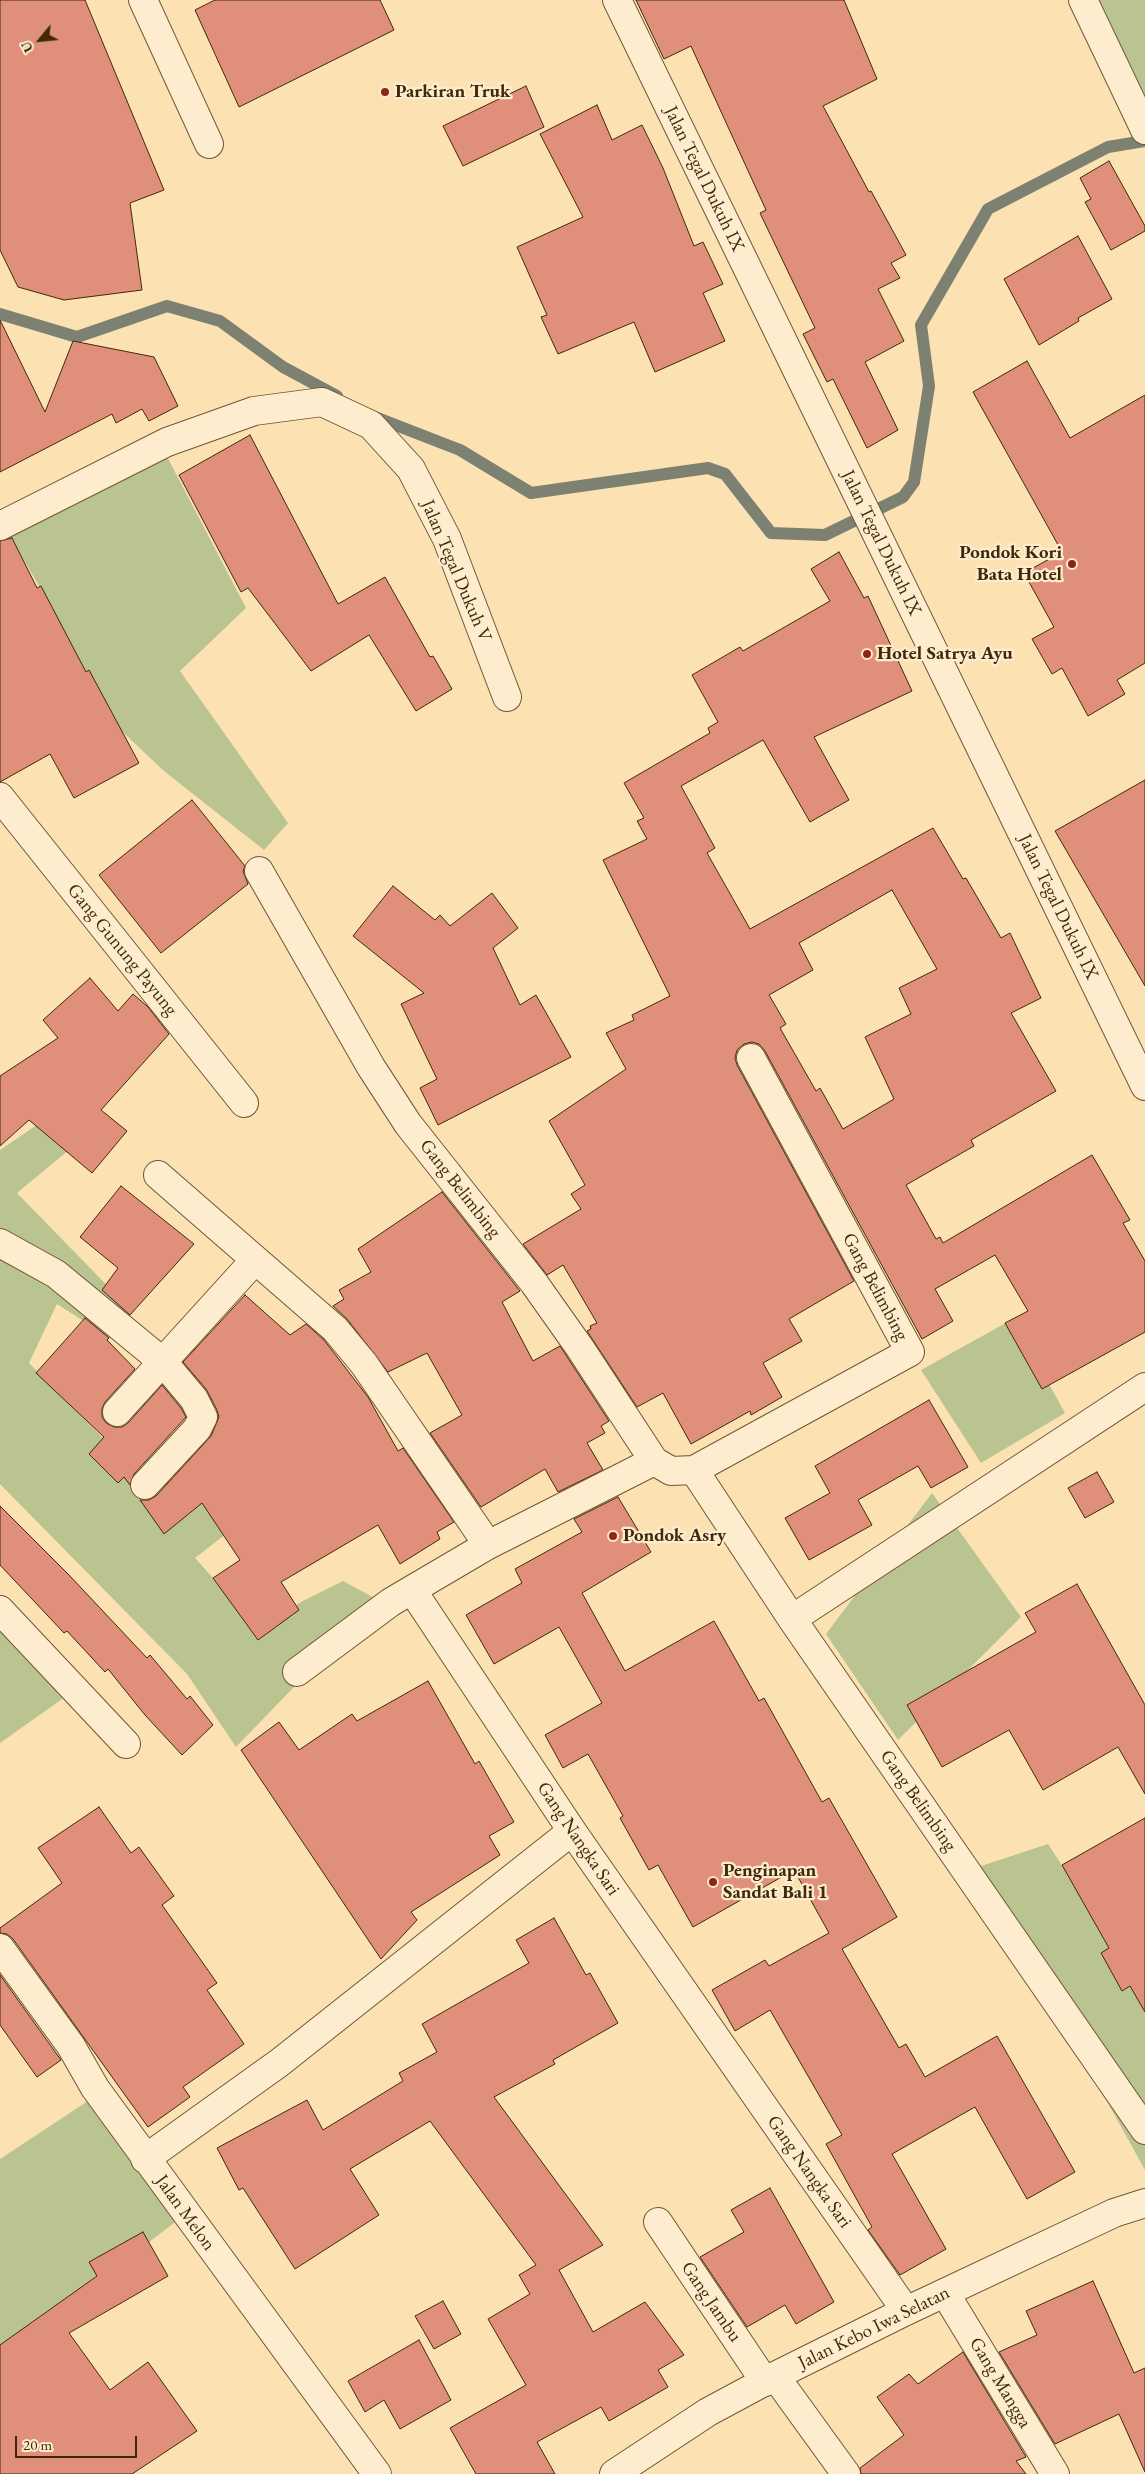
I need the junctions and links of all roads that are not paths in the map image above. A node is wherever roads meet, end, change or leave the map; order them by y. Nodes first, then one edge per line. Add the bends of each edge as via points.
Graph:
1 (142, 0) edge
2 (617, 0) edge
3 (1083, 0) edge
4 (1145, 130) edge
5 (209, 144) dead end
6 (0, 526) edge
7 (507, 697) dead end
8 (0, 797) edge
9 (259, 871) dead end
10 (751, 1058) dead end
11 (1145, 1086) edge
12 (244, 1103) dead end
13 (158, 1175) dead end
14 (0, 1243) edge
15 (255, 1260) junction
16 (163, 1362) junction
17 (1145, 1387) edge
18 (117, 1412) dead end
19 (654, 1461) junction
20 (694, 1470) junction
21 (145, 1485) dead end
22 (488, 1545) junction
23 (412, 1590) junction
24 (0, 1610) edge
25 (792, 1619) junction
26 (297, 1672) dead end
27 (126, 1744) dead end
28 (572, 1831) junction
29 (0, 1948) edge
30 (1145, 2130) edge
31 (145, 2159) junction
32 (1145, 2203) edge
33 (658, 2222) dead end
34 (945, 2293) junction
35 (906, 2310) junction
36 (770, 2379) junction
37 (377, 2474) edge
38 (614, 2474) edge
39 (846, 2474) edge
40 (1054, 2474) edge

1 - 5 street
2 - 11 street, Jalan Tegal Dukuh IX
3 - 4 street
6 - 7 street, Jalan Tegal Dukuh V via 168,442 254,411 322,402 371,425 411,469 446,539
8 - 12 street, Gang Gunung Payung
9 - 19 street, Gang Belimbing via 371,1067 408,1124 534,1283
10 - 20 street, Gang Belimbing via 910,1352
13 - 15 street
14 - 16 street via 56,1274
15 - 16 street
15 - 22 street via 335,1329 364,1364
16 - 18 street
16 - 21 street via 194,1399 203,1417 197,1429
17 - 25 street
19 - 20 street, Gang Belimbing via 671,1471
19 - 22 street
20 - 25 street, Gang Belimbing
22 - 23 street
23 - 26 street
23 - 28 street, Gang Nangka Sari
24 - 27 street
25 - 30 street, Gang Belimbing
28 - 31 street via 279,2063
28 - 35 street, Gang Nangka Sari
29 - 31 street, Jalan Melon
31 - 37 street, Jalan Melon
32 - 34 street, Jalan Kebo Iwa Selatan via 1114,2213
33 - 36 street, Gang Jambu
34 - 35 street, Jalan Kebo Iwa Selatan
34 - 40 street, Gang Mangga
35 - 36 street, Jalan Kebo Iwa Selatan
36 - 38 street, Jalan Kebo Iwa Selatan via 708,2412
36 - 39 street, Gang Jambu

